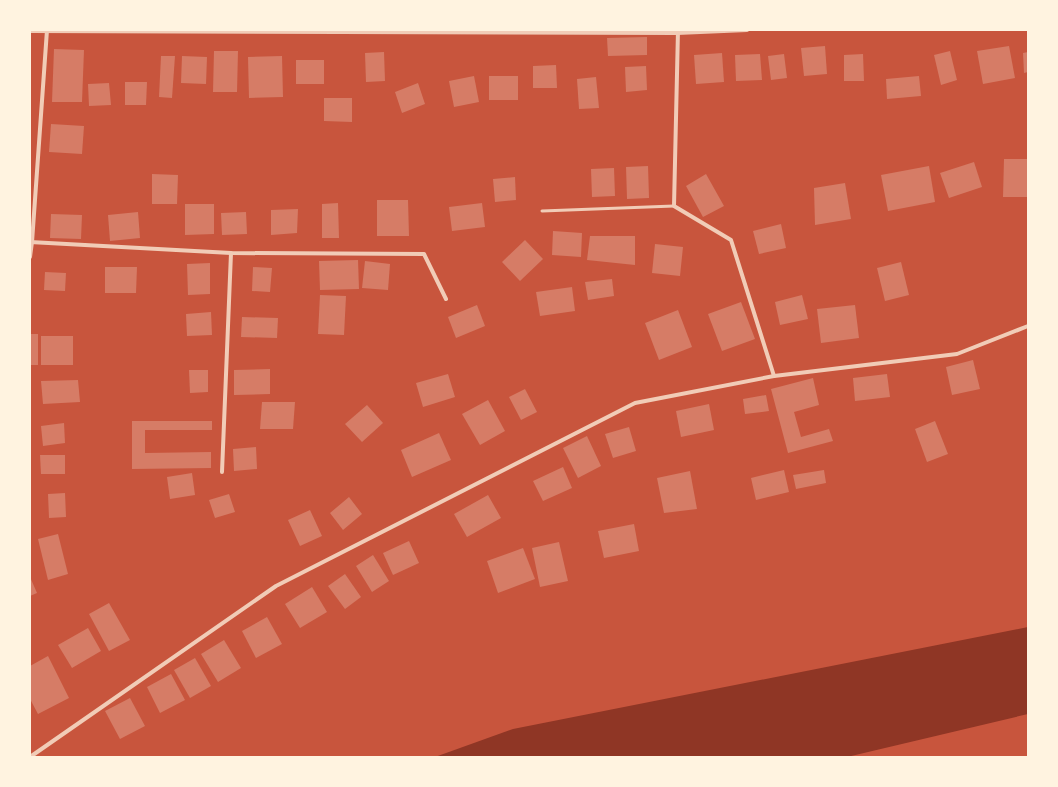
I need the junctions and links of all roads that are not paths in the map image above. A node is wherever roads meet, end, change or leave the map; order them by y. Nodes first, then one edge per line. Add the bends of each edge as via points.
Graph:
1 (747, 30) edge
2 (30, 31) edge
3 (47, 31) edge
4 (678, 31) edge
5 (674, 206) junction
6 (542, 211) dead end
7 (31, 242) edge
8 (232, 253) junction
9 (30, 256) edge
10 (446, 299) dead end
11 (1028, 326) edge
12 (774, 376) junction
13 (222, 472) dead end
14 (30, 757) edge

1 - 4 street
2 - 3 street
3 - 4 street
3 - 7 street
4 - 5 street
5 - 6 lane
5 - 12 street via 731,240
7 - 8 street
7 - 9 street
8 - 10 street via 424,254
8 - 13 street
11 - 12 street via 957,354
12 - 14 street via 635,403 283,582

